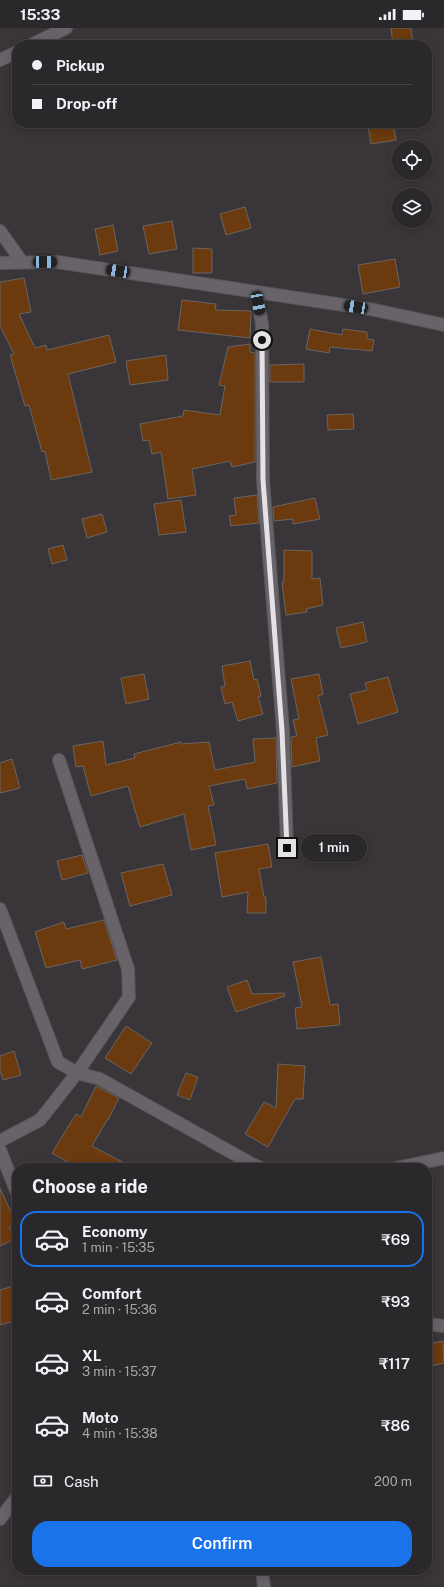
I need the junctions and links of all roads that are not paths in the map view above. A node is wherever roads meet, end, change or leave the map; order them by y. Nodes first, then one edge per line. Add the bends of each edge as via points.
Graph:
1 (66, 28) edge
2 (41, 40) edge
3 (12, 54) edge
4 (0, 60) edge
5 (0, 231) edge
6 (22, 262) junction
7 (0, 263) edge
8 (256, 292) junction
9 (444, 325) edge
10 (59, 760) dead end
11 (287, 848) dead end
12 (0, 909) edge
13 (77, 1073) junction
14 (0, 1141) edge
15 (0, 1150) edge
16 (444, 1158) edge
17 (251, 1163) edge
18 (420, 1163) edge
19 (12, 1181) edge
20 (432, 1325) edge
21 (444, 1326) edge
22 (12, 1503) edge
23 (0, 1519) edge
24 (263, 1575) edge
25 (264, 1587) edge

1 - 2 street
3 - 4 street
5 - 6 street
6 - 7 street
6 - 8 street via 57,262
8 - 9 street via 370,309
8 - 11 street via 262,324 263,480 282,731
10 - 13 street via 128,969 130,996
12 - 13 street via 58,1062
13 - 14 street via 40,1120
13 - 17 street via 100,1079
15 - 19 street
16 - 18 street
20 - 21 street
22 - 23 street
24 - 25 street

